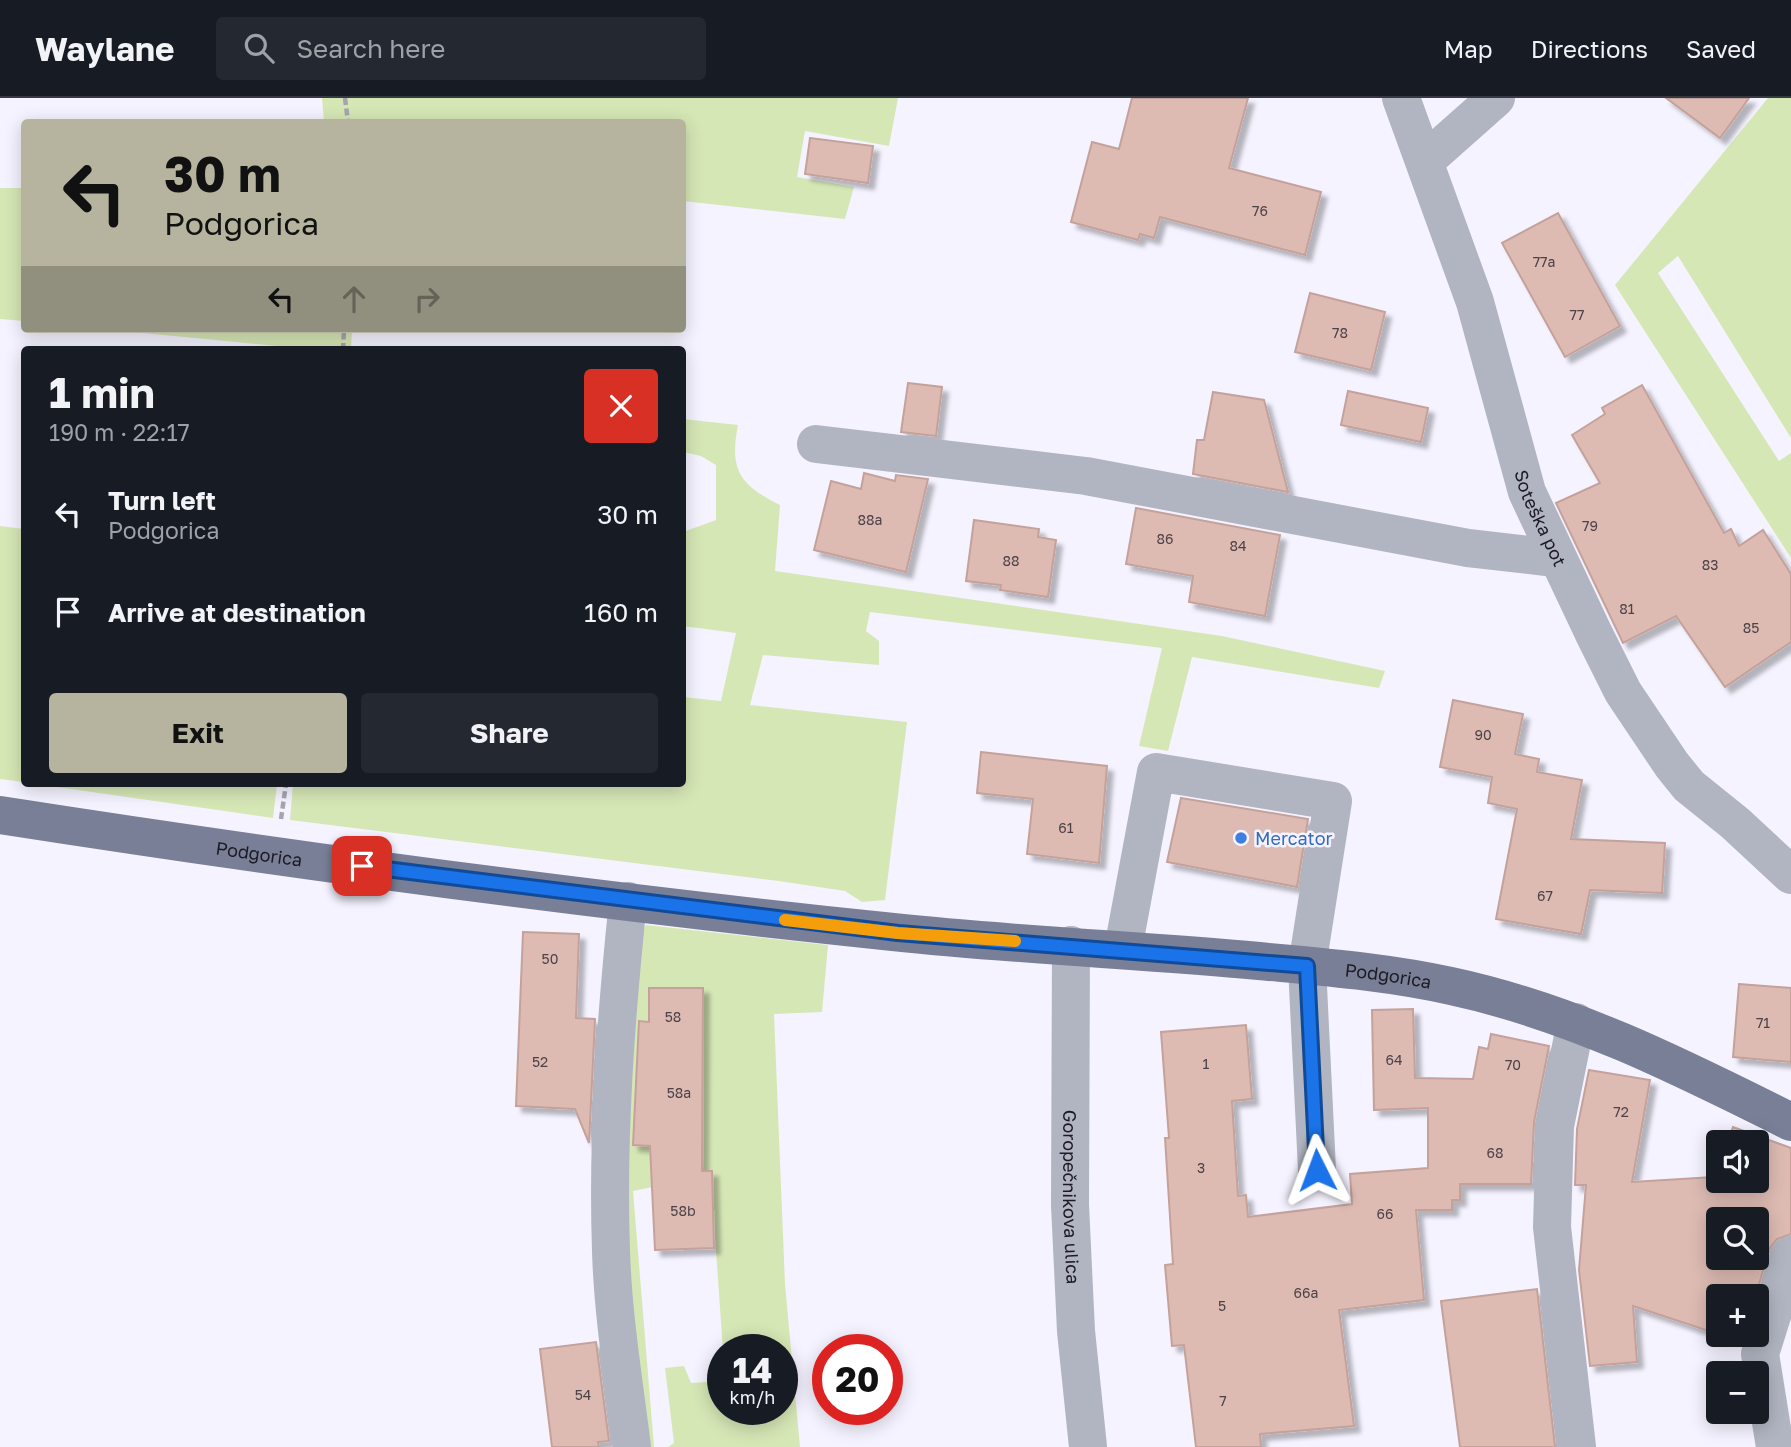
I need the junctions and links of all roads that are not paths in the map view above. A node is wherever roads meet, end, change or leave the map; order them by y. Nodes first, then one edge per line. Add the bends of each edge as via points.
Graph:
1 (1401, 98) edge
2 (1496, 98) edge
3 (1425, 160) junction
4 (816, 444) dead end
5 (1555, 558) junction
6 (0, 815) edge
7 (1791, 875) edge
8 (628, 901) junction
9 (1071, 945) junction
10 (1123, 949) junction
11 (1307, 966) junction
12 (1576, 1022) junction
13 (1791, 1122) edge
14 (1317, 1170) dead end
15 (1791, 1255) edge
16 (632, 1447) edge
17 (1088, 1447) edge
18 (1577, 1447) edge
19 (1775, 1447) edge

1 - 3 street, Soteška pot
2 - 3 street
3 - 5 street, Soteška pot via 1475,302 1527,492
4 - 5 street via 1086,476 1468,548
5 - 7 street, Soteška pot via 1623,692 1672,765 1689,786
6 - 8 main road, Podgorica
8 - 9 main road, Podgorica via 898,933
8 - 16 street via 619,987 611,1252
9 - 10 main road, Podgorica
9 - 17 street, Goropečnikova ulica via 1070,1205
10 - 11 main road, Podgorica
10 - 11 street via 1156,772 1333,801
11 - 12 main road, Podgorica via 1451,986
11 - 14 street
12 - 13 main road, Podgorica via 1660,1057
12 - 18 street via 1555,1126 1552,1227
15 - 19 street via 1760,1354

